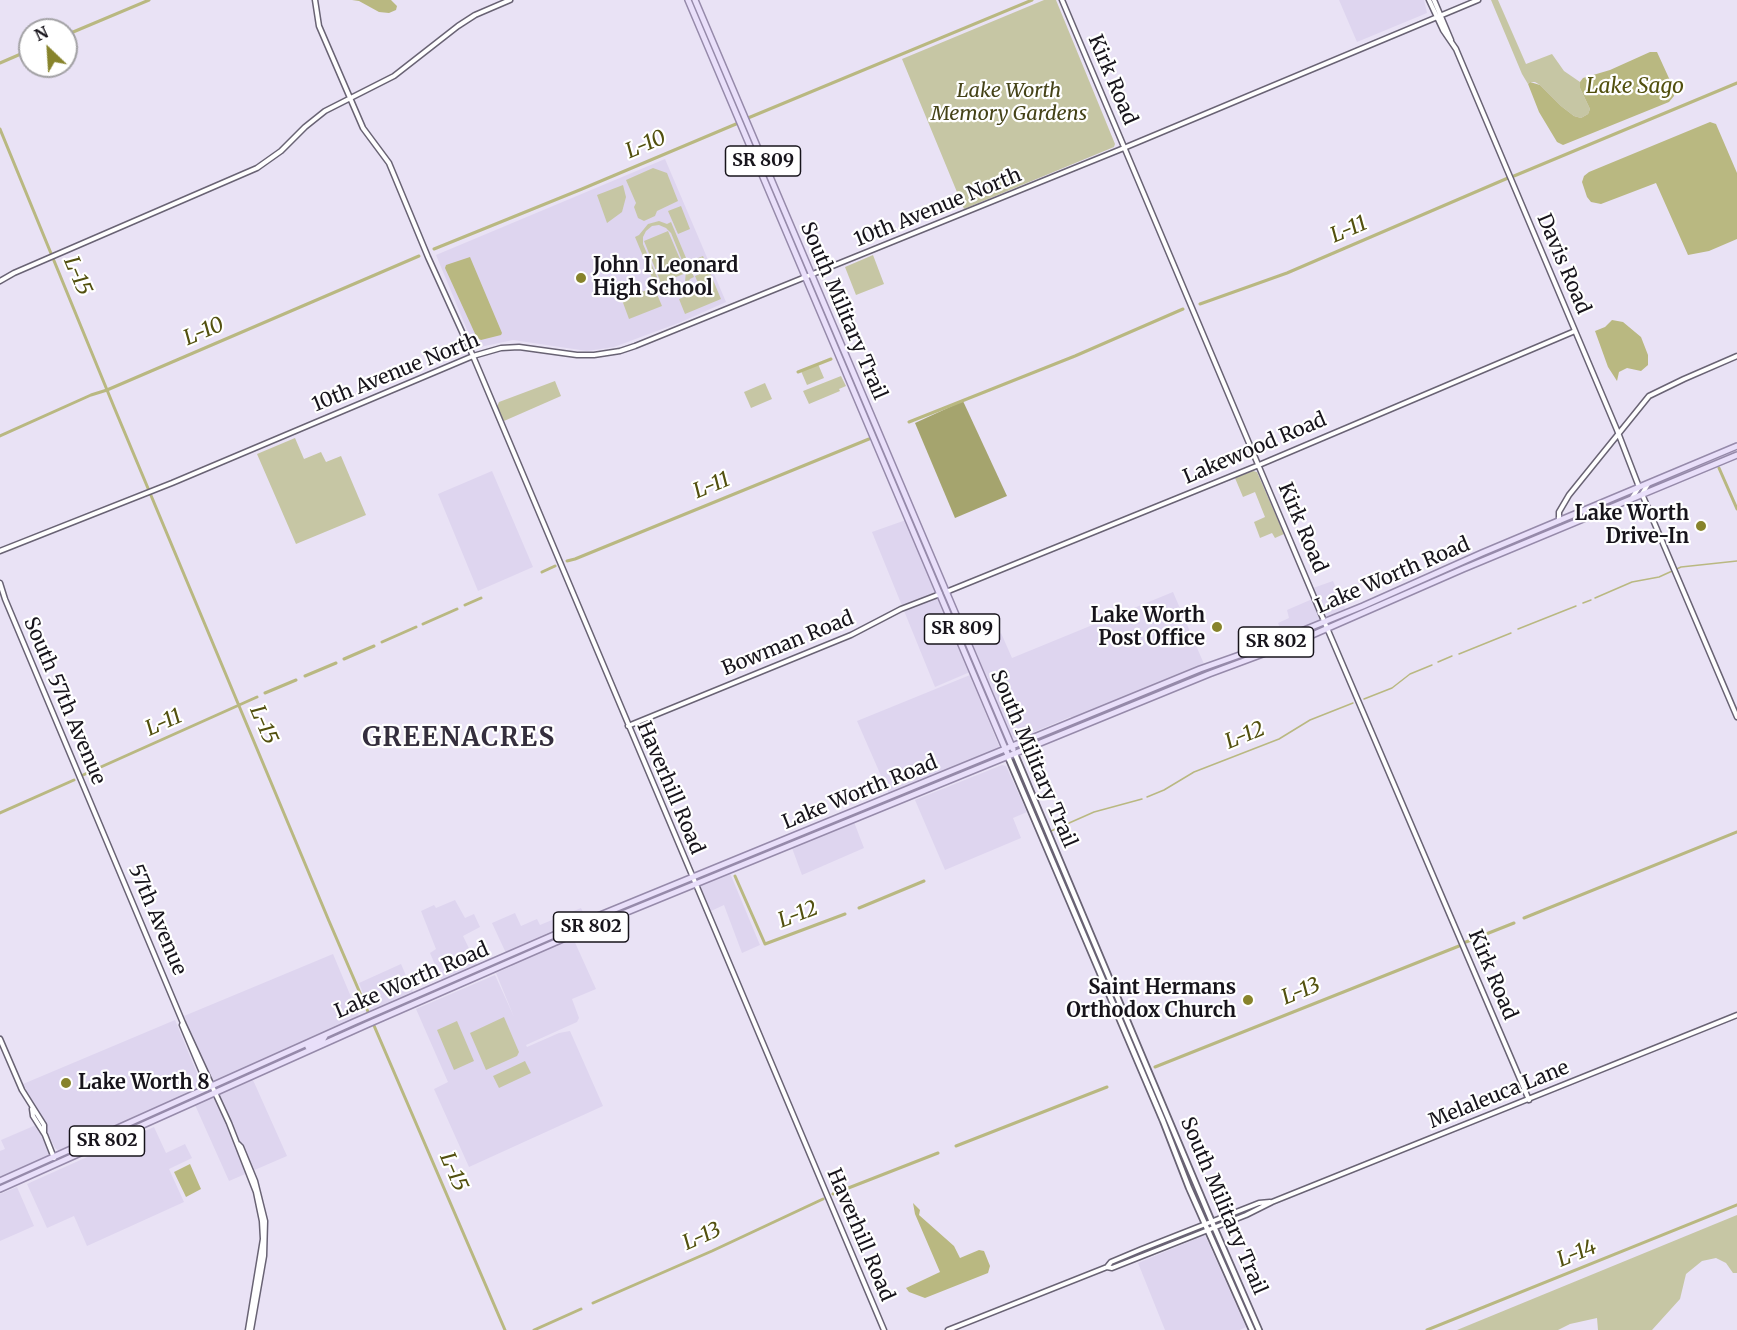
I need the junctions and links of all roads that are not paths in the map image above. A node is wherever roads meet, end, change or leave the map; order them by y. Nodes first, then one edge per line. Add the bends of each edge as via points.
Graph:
1 (315, 0) edge
2 (510, 0) edge
3 (688, 0) edge
4 (695, 0) edge
5 (1062, 0) edge
6 (1429, 0) edge
7 (1434, 0) edge
8 (1478, 0) edge
9 (692, 10) junction
10 (700, 13) junction
11 (1438, 16) junction
12 (350, 98) junction
13 (732, 105) junction
14 (753, 137) junction
15 (1125, 148) junction
16 (809, 277) junction
17 (0, 281) edge
18 (1575, 331) junction
19 (473, 356) junction
20 (1737, 356) edge
21 (1618, 433) junction
22 (1737, 446) edge
23 (1737, 455) edge
24 (1259, 465) junction
25 (1648, 484) junction
26 (1639, 487) junction
27 (1642, 494) junction
28 (1631, 499) junction
29 (909, 512) junction
30 (1581, 512) junction
31 (1559, 521) junction
32 (1562, 528) junction
33 (1543, 536) junction
34 (1503, 544) junction
35 (0, 551) edge
36 (1482, 553) junction
37 (1485, 560) junction
38 (1463, 569) junction
39 (0, 583) edge
40 (943, 593) junction
41 (1325, 621) junction
42 (1327, 628) junction
43 (957, 635) junction
44 (981, 675) junction
45 (1171, 681) junction
46 (1142, 693) junction
47 (1145, 700) junction
48 (1106, 708) junction
49 (1117, 711) junction
50 (1737, 717) edge
51 (627, 726) junction
52 (1077, 728) junction
53 (1012, 747) junction
54 (1007, 753) junction
55 (1015, 754) junction
56 (103, 830) joint
57 (693, 881) junction
58 (632, 902) junction
59 (621, 914) junction
60 (486, 966) junction
61 (456, 987) junction
62 (425, 993) junction
63 (396, 1012) junction
64 (1737, 1015) edge
65 (354, 1022) junction
66 (325, 1035) junction
67 (0, 1039) edge
68 (328, 1042) junction
69 (289, 1060) junction
70 (213, 1090) junction
71 (1529, 1100) junction
72 (134, 1125) junction
73 (56, 1161) junction
74 (0, 1181) edge
75 (0, 1189) edge
76 (1272, 1202) junction
77 (1212, 1222) junction
78 (1205, 1225) junction
79 (1214, 1228) junction
80 (1208, 1230) junction
81 (1107, 1267) junction
82 (1231, 1282) junction
83 (1252, 1314) junction
84 (1249, 1322) junction
85 (1259, 1328) edge
86 (249, 1330) edge
87 (884, 1330) edge
88 (948, 1330) edge
89 (1252, 1330) edge

1 - 12 street, Haverhill Road via 319,26
2 - 12 street via 464,22 394,76
3 - 9 main road, South Military Trail / SR 809
4 - 10 main road, South Military Trail / SR 809
5 - 15 street, Kirk Road
6 - 11 street, Davis Road
7 - 11 street, Davis Road
8 - 11 street, 10th Avenue North
9 - 10 main road
9 - 13 main road, South Military Trail / SR 809
10 - 14 main road, South Military Trail / SR 809
11 - 15 street, 10th Avenue North
11 - 18 street, Davis Road
12 - 17 street via 317,117 257,168
12 - 19 street, Haverhill Road via 365,133 389,164
13 - 14 main road
13 - 16 main road, South Military Trail / SR 809
14 - 16 main road, South Military Trail / SR 809
15 - 16 street, 10th Avenue North
15 - 24 street, Kirk Road
16 - 19 street, 10th Avenue North via 620,351 577,355 519,347
16 - 29 main road, South Military Trail / SR 809
16 - 29 main road, South Military Trail / SR 809 via 897,493
18 - 21 street, Davis Road
18 - 24 street, Lakewood Road
19 - 35 street, 10th Avenue North
19 - 51 street, Haverhill Road
20 - 21 street via 1654,392
21 - 26 street, Davis Road
21 - 31 street via 1569,495 1558,512
22 - 25 main road, Lake Worth Road / SR 802
23 - 27 main road, Lake Worth Road / SR 802
24 - 40 street, Lakewood Road
24 - 41 street, Kirk Road
25 - 26 main road, Lake Worth Road / SR 802
25 - 27 street
26 - 28 street
26 - 30 main road, Lake Worth Road / SR 802
27 - 28 main road, Lake Worth Road / SR 802
27 - 50 street
28 - 32 main road, Lake Worth Road / SR 802
29 - 40 main road, South Military Trail / SR 809
29 - 40 main road, South Military Trail / SR 809 via 926,562
30 - 31 main road, Lake Worth Road / SR 802
30 - 32 main road via 1563,522
31 - 33 main road
31 - 34 main road, Lake Worth Road / SR 802
32 - 33 main road, Lake Worth Road / SR 802
33 - 37 main road, Lake Worth Road / SR 802
34 - 36 main road, Lake Worth Road / SR 802
34 - 37 main road
36 - 38 main road
36 - 41 main road, Lake Worth Road / SR 802
37 - 38 main road, Lake Worth Road / SR 802
38 - 42 main road, Lake Worth Road / SR 802
39 - 56 street, South 57th Avenue
40 - 43 main road, South Military Trail / SR 809
40 - 44 main road, South Military Trail / SR 809
40 - 51 street, Bowman Road
41 - 42 street, Kirk Road
41 - 45 main road, Lake Worth Road / SR 802
42 - 47 main road, Lake Worth Road / SR 802
42 - 71 street, Kirk Road
43 - 44 main road via 975,671
43 - 54 main road, South Military Trail / SR 809
44 - 53 main road, South Military Trail / SR 809
45 - 46 main road, Lake Worth Road / SR 802
45 - 47 main road via 1168,687
46 - 48 main road, Lake Worth Road / SR 802
46 - 49 main road via 1120,705
47 - 49 main road, Lake Worth Road / SR 802
48 - 52 main road
48 - 53 main road, Lake Worth Road / SR 802
49 - 52 main road, Lake Worth Road / SR 802
51 - 57 street, Haverhill Road
52 - 55 main road, Lake Worth Road / SR 802
53 - 54 main road, Lake Worth Road / SR 802
53 - 55 main road, South Military Trail / SR 809
54 - 55 main road, Lake Worth Road / SR 802
54 - 57 main road, Lake Worth Road / SR 802
54 - 78 main road, South Military Trail
55 - 77 main road, South Military Trail
56 - 70 street, 57th Avenue via 202,1074
57 - 58 main road, Lake Worth Road / SR 802
57 - 59 main road, Lake Worth Road / SR 802
57 - 87 street, Haverhill Road
58 - 59 main road
58 - 60 main road, Lake Worth Road / SR 802
59 - 61 main road, Lake Worth Road / SR 802
60 - 61 main road
60 - 62 main road, Lake Worth Road / SR 802
61 - 63 main road, Lake Worth Road / SR 802
62 - 63 main road
62 - 65 main road, Lake Worth Road / SR 802
63 - 68 main road, Lake Worth Road / SR 802
64 - 71 street, Melaleuca Lane
65 - 66 main road, Lake Worth Road / SR 802
65 - 68 main road via 331,1035
66 - 69 main road via 322,1041
66 - 70 main road, Lake Worth Road / SR 802
67 - 73 street via 22,1090 44,1125
68 - 69 main road, Lake Worth Road / SR 802
69 - 70 main road, Lake Worth Road / SR 802
70 - 72 main road, Lake Worth Road / SR 802
70 - 72 main road, Lake Worth Road / SR 802
70 - 86 street, 57th Avenue via 255,1181 265,1221 264,1256
71 - 76 street, Melaleuca Lane
72 - 73 main road, Lake Worth Road / SR 802
72 - 73 main road, Lake Worth Road / SR 802 via 100,1144
73 - 74 main road, Lake Worth Road / SR 802
73 - 75 main road, Lake Worth Road / SR 802
76 - 77 street, Melaleuca Lane via 1259,1203
76 - 79 street, Melaleuca Lane
77 - 78 street, Melaleuca Lane
77 - 79 main road, South Military Trail
78 - 80 main road, South Military Trail
78 - 81 street, Melaleuca Lane via 1111,1262
79 - 80 street, Melaleuca Lane
79 - 83 main road, South Military Trail
80 - 81 street, Melaleuca Lane
80 - 82 main road, South Military Trail
81 - 88 street, Melaleuca Lane
82 - 83 main road via 1247,1312
82 - 84 main road, South Military Trail
83 - 85 main road, South Military Trail
84 - 85 main road
84 - 89 main road, South Military Trail

